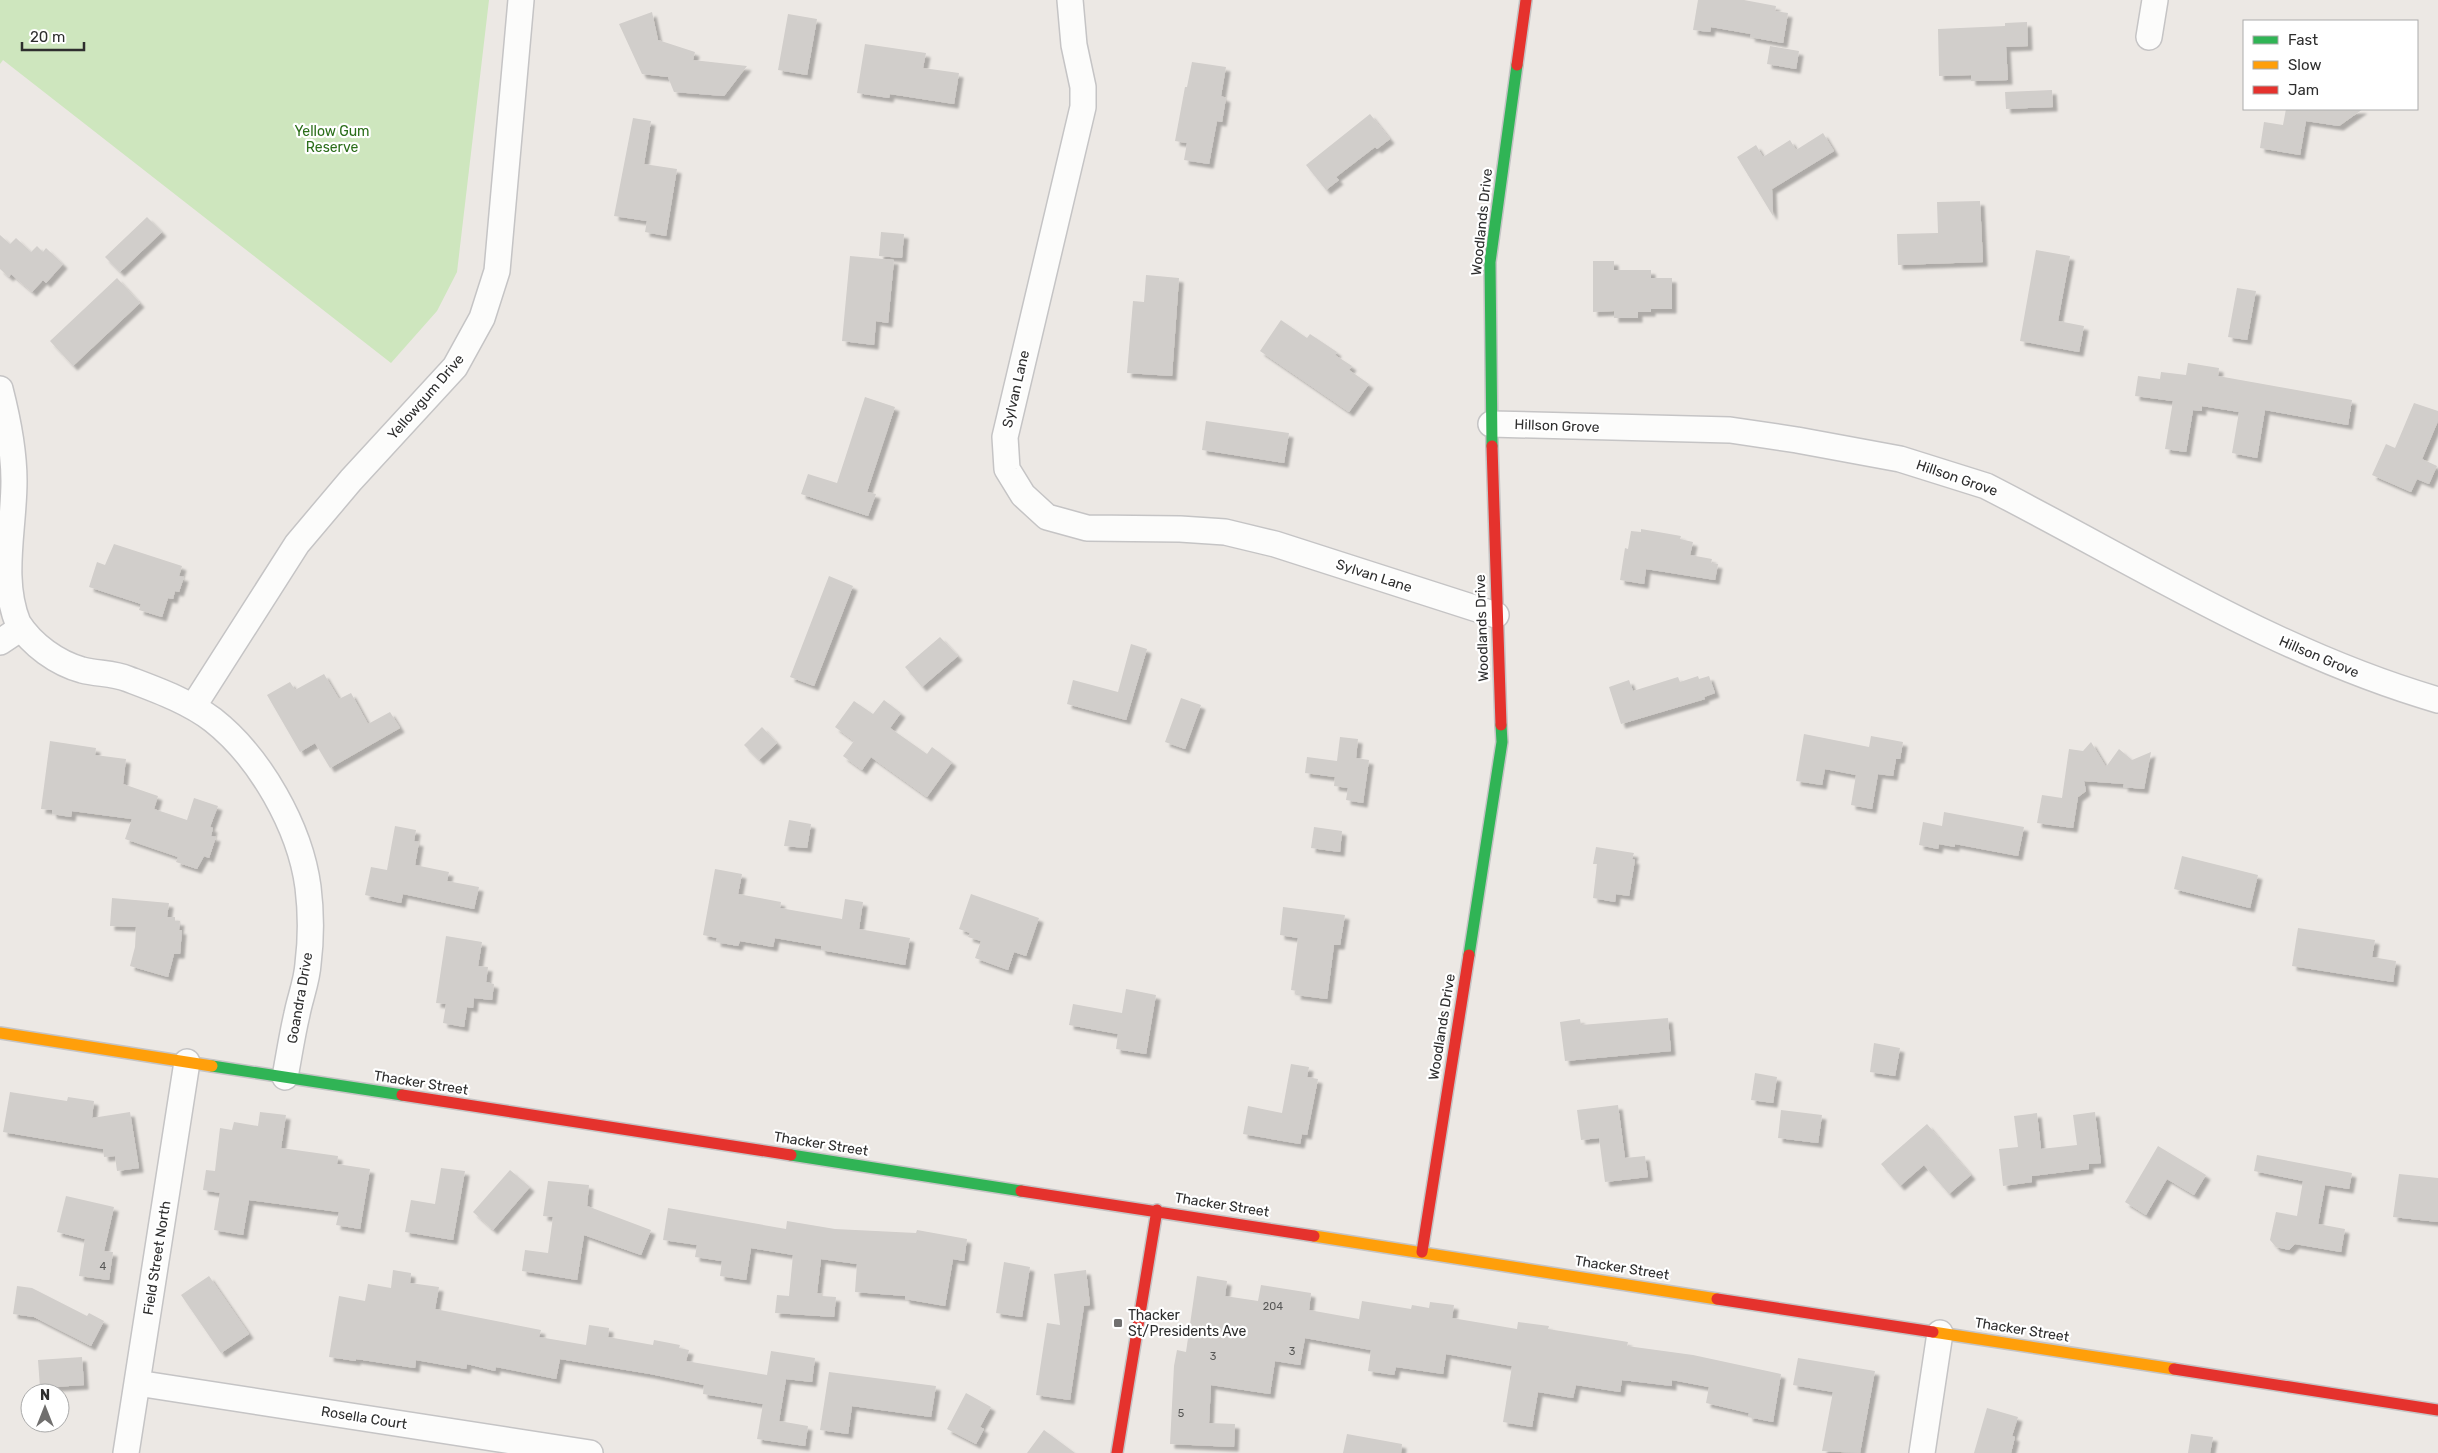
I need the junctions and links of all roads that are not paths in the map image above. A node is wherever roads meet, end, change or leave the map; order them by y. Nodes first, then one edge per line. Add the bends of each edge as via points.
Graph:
1 (521, 0) edge
2 (1070, 0) edge
3 (1526, 0) edge
4 (2155, 0) edge
5 (2150, 37) dead end
6 (0, 389) edge
7 (1491, 424) junction
8 (1496, 615) junction
9 (21, 628) junction
10 (0, 642) edge
11 (2438, 700) edge
12 (193, 707) junction
13 (0, 1033) edge
14 (187, 1062) junction
15 (285, 1077) junction
16 (1157, 1210) junction
17 (1422, 1252) junction
18 (1940, 1333) junction
19 (137, 1383) junction
20 (2438, 1410) edge
21 (126, 1453) edge
22 (590, 1453) edge
23 (1117, 1453) edge
24 (1922, 1453) edge

1 - 12 street, Yellowgum Drive via 497,271 482,318 455,367 297,544
2 - 8 street, Sylvan Lane via 1083,107 1005,437 1008,470 1023,495 1048,517 1087,528 1225,532 1275,544
3 - 7 street, Woodlands Drive via 1490,262
4 - 5 street
6 - 9 street, Goandra Drive via 12,435 14,480 13,511 2,567 5,594
7 - 8 street, Woodlands Drive
7 - 11 street, Hillson Grove via 1730,430 1892,458 1943,471 1986,486 2280,641 2386,685
8 - 17 street, Woodlands Drive via 1502,742
9 - 10 street
9 - 12 street, Goandra Drive via 33,642 56,659 82,670 118,675
12 - 15 street, Goandra Drive via 250,755 288,820 301,855 308,887 308,965
13 - 14 street, Thacker Street
14 - 15 street, Thacker Street
14 - 19 street, Field Street North
15 - 16 street, Thacker Street
16 - 17 street, Thacker Street
16 - 23 street
17 - 18 street, Thacker Street
18 - 20 street, Thacker Street
18 - 24 street
19 - 21 street, Field Street North
19 - 22 street, Rosella Court

